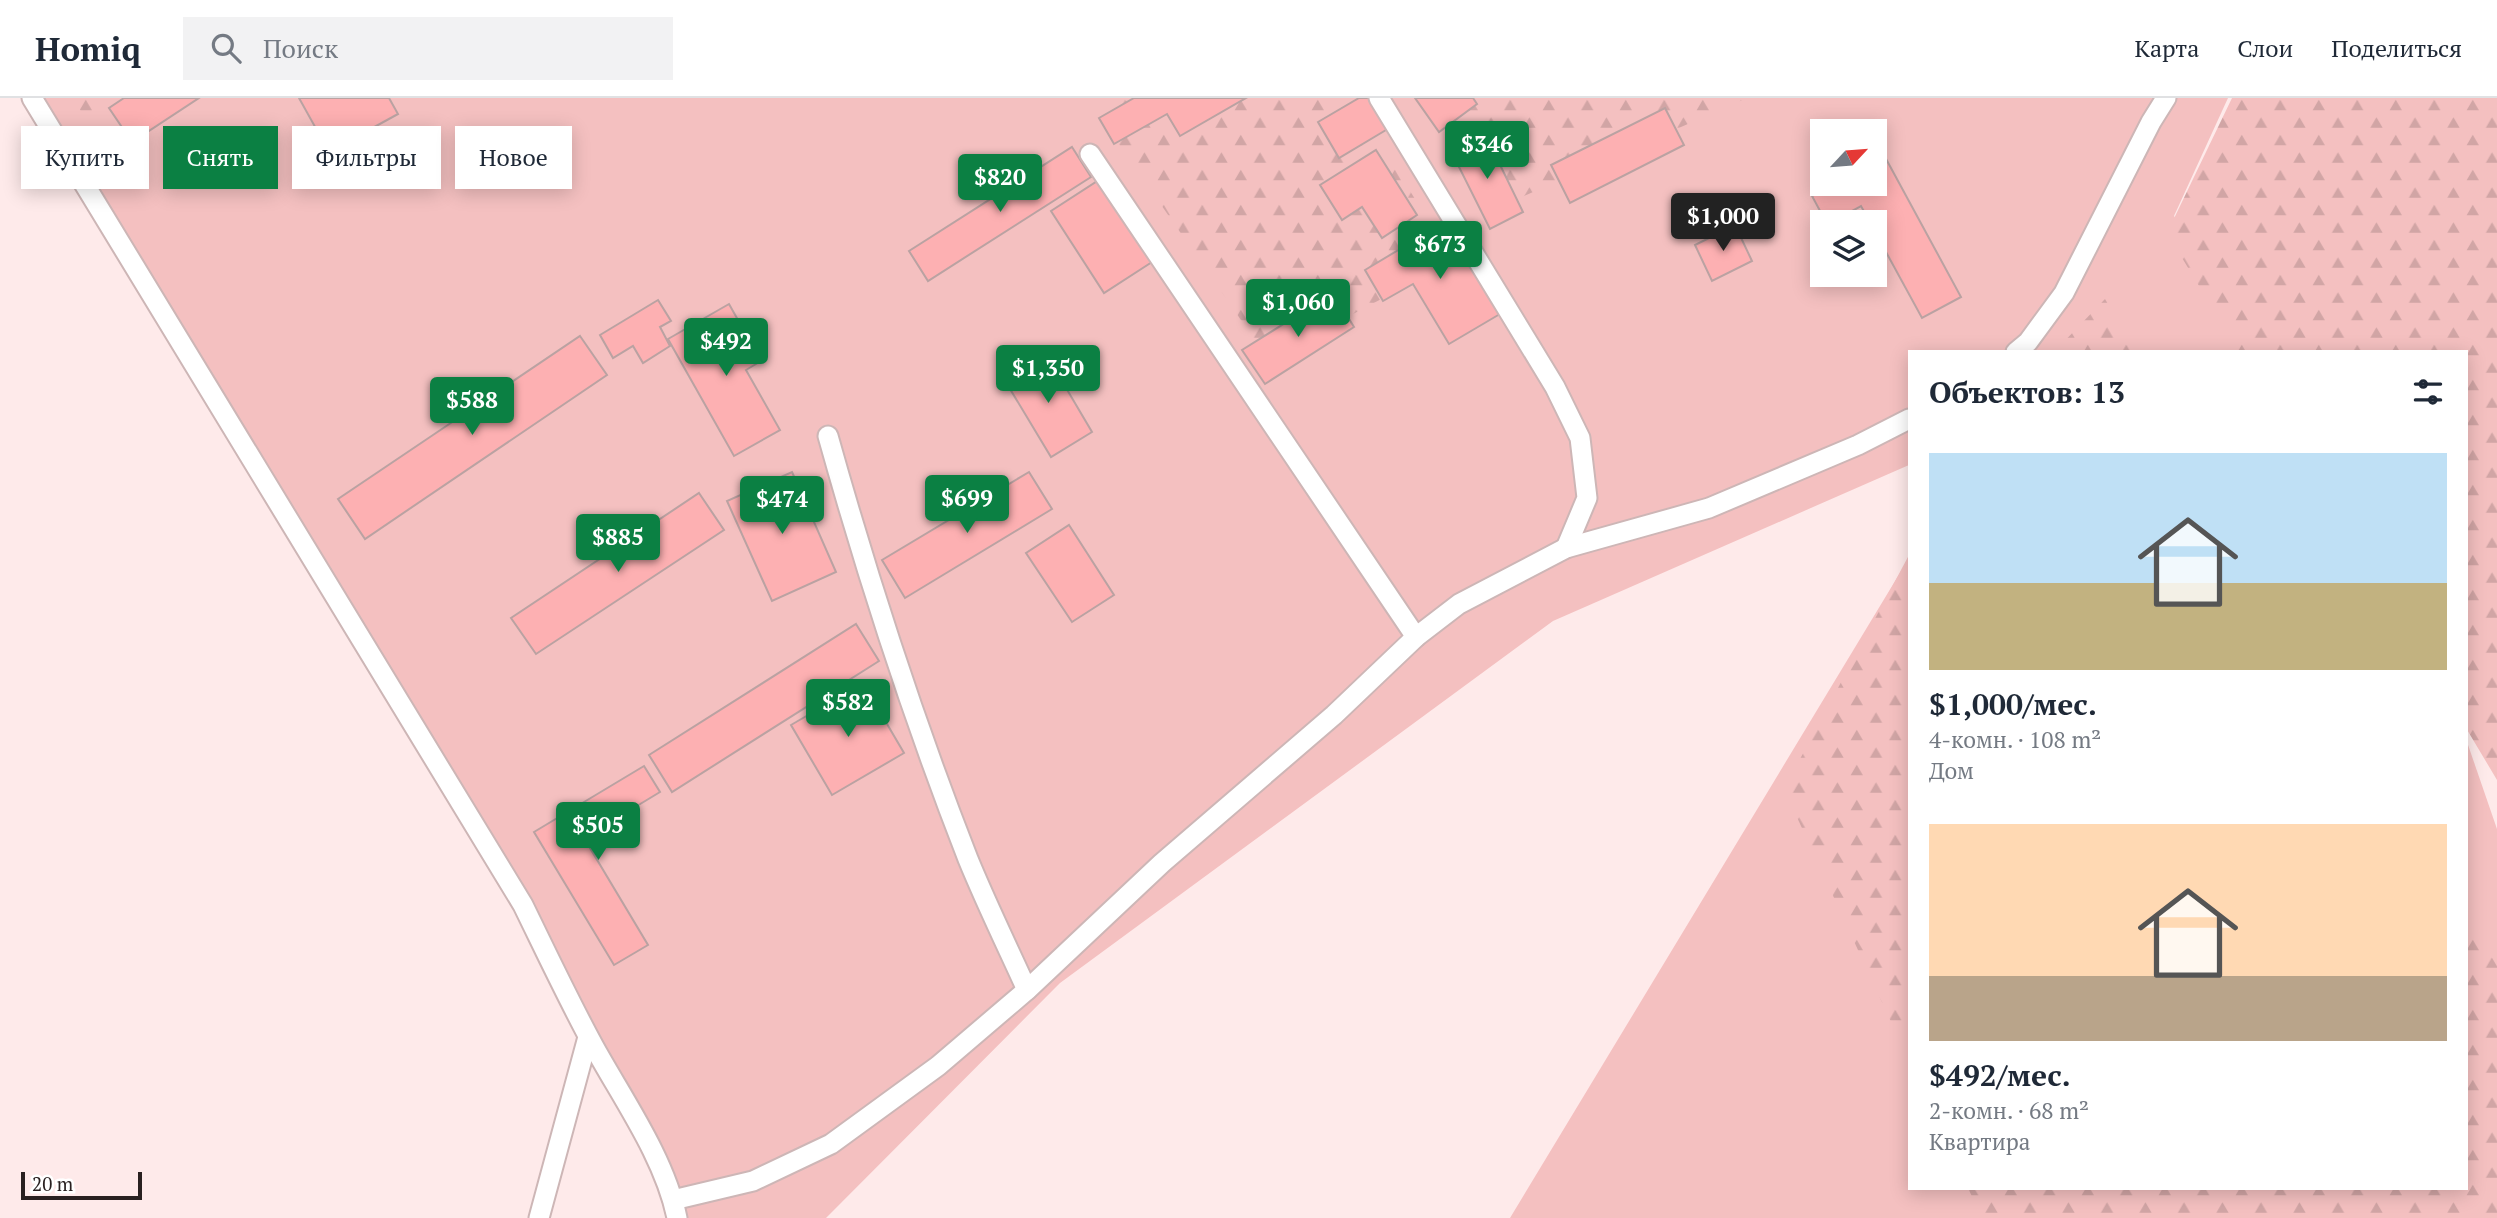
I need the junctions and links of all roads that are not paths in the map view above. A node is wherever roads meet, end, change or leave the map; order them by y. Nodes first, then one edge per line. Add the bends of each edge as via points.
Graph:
1 (32, 98) edge
2 (1379, 98) edge
3 (2166, 98) edge
4 (1090, 154) dead end
5 (2018, 350) edge
6 (1908, 420) edge
7 (828, 436) dead end
8 (1566, 548) junction
9 (1416, 638) junction
10 (1027, 990) junction
11 (589, 1037) junction
12 (675, 1209) edge
13 (539, 1218) edge

1 - 11 lane via 523,905
2 - 8 lane via 1555,387 1580,439 1587,498
3 - 5 lane via 2064,293
4 - 9 lane
6 - 8 lane via 1709,508
7 - 10 lane via 926,746 969,861
8 - 9 lane via 1459,604
9 - 10 lane via 1162,863
10 - 12 lane via 938,1066 831,1144 753,1181
11 - 12 lane via 656,1158
11 - 13 lane

